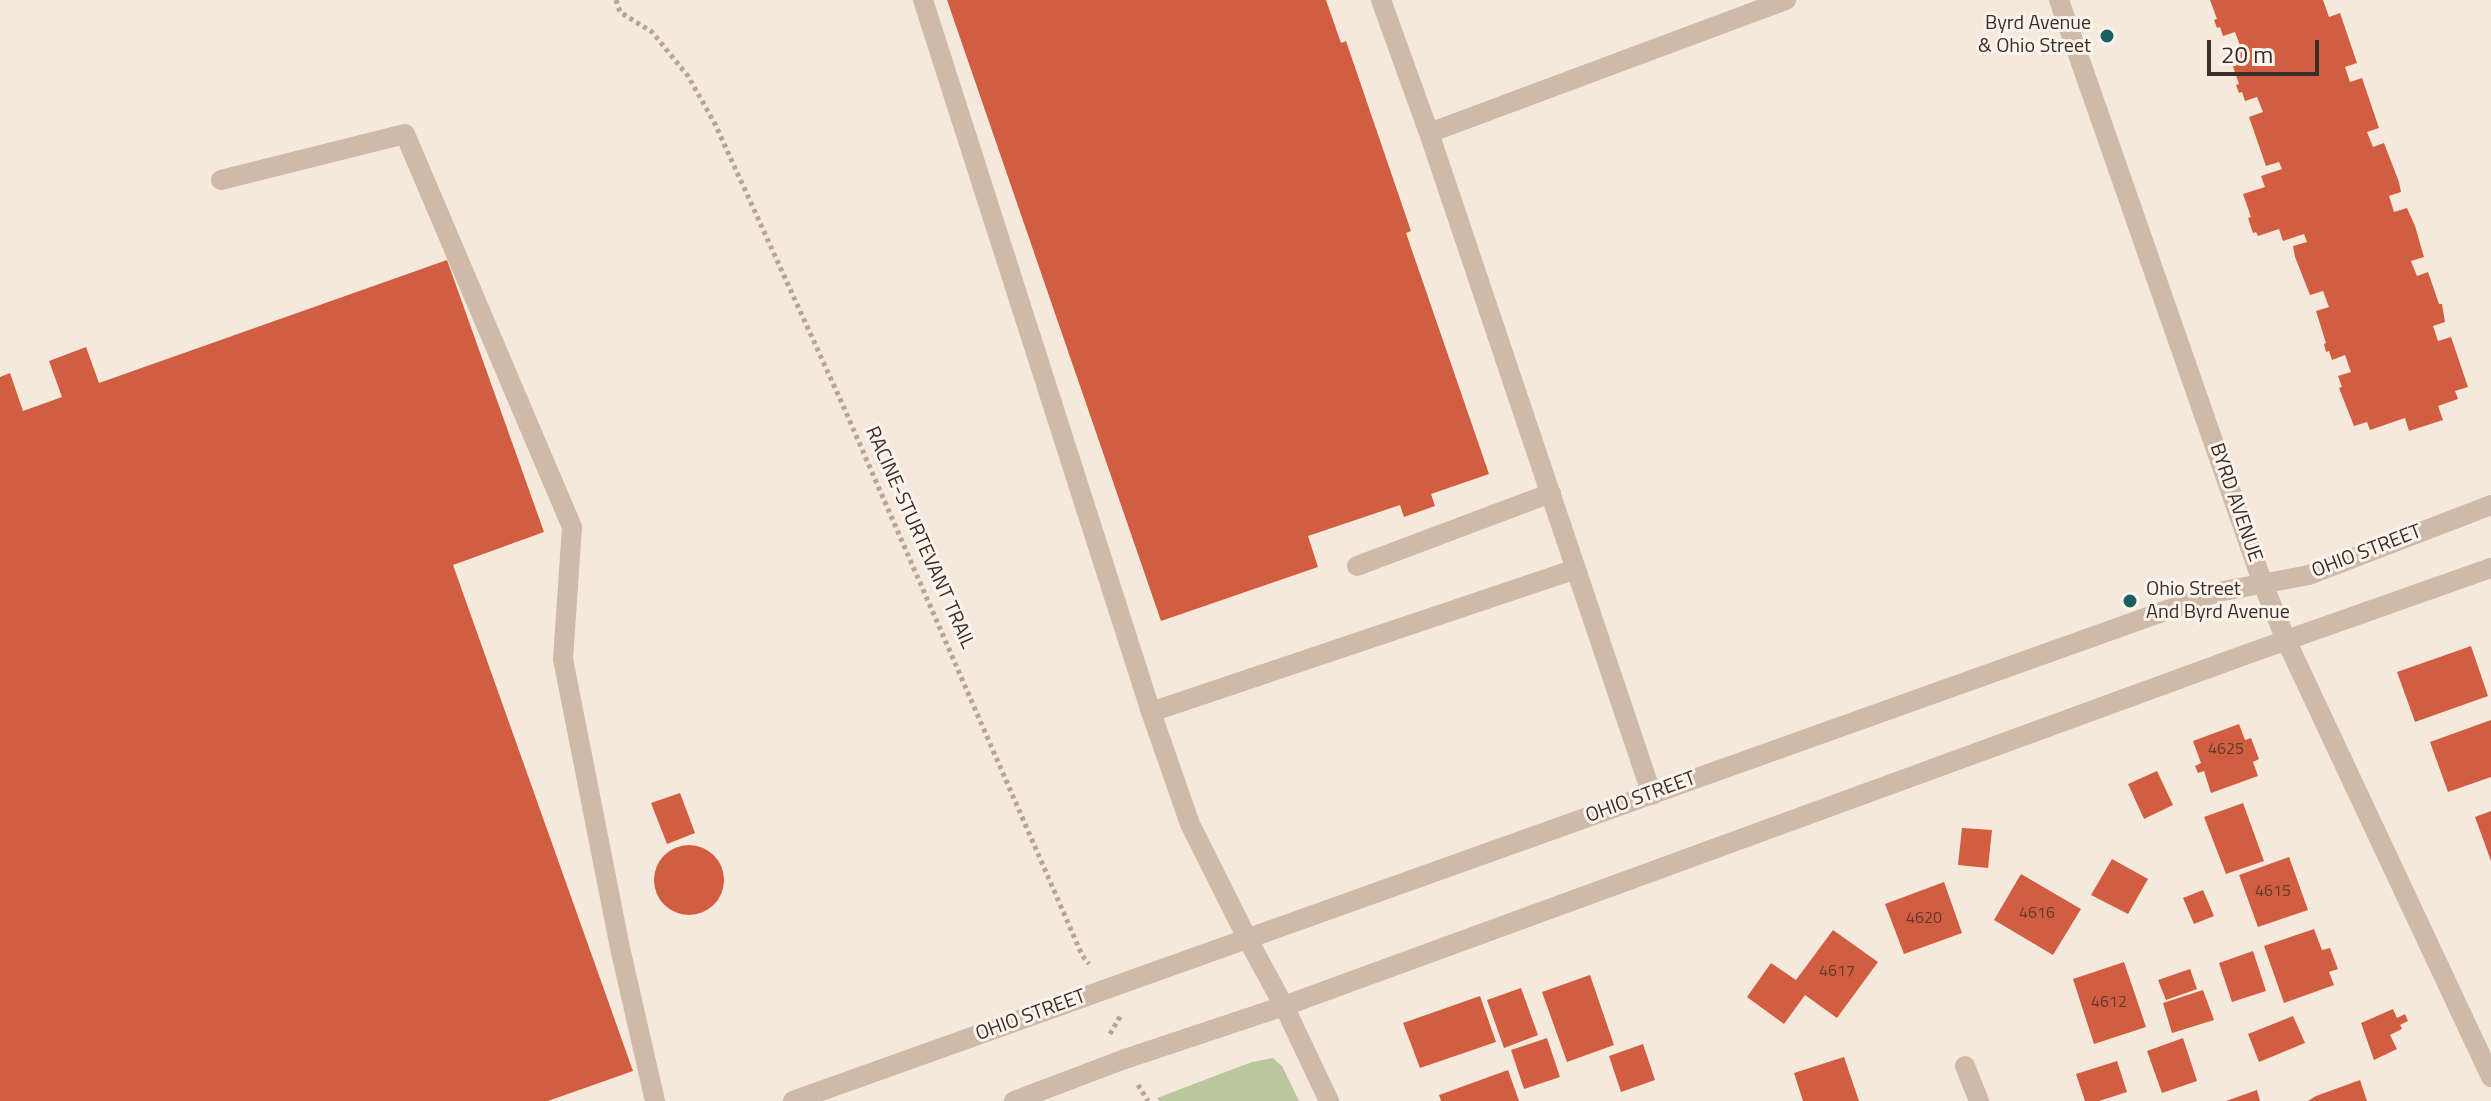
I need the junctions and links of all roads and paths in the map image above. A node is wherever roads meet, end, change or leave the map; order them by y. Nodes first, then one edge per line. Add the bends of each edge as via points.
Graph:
1 (616, 0) edge
2 (923, 0) edge
3 (1381, 0) edge
4 (1786, 0) edge
5 (2059, 0) edge
6 (1429, 133) junction
7 (221, 180) dead end
8 (1551, 493) junction
9 (2491, 505) edge
10 (1357, 566) dead end
11 (2491, 568) edge
12 (1576, 569) junction
13 (2263, 584) junction
14 (2286, 640) junction
15 (1151, 712) junction
16 (1652, 795) junction
17 (1247, 938) junction
18 (1105, 989) junction
19 (1284, 1006) junction
20 (1122, 1060) junction
21 (1965, 1066) dead end
22 (2491, 1077) edge
23 (655, 1101) edge
24 (793, 1101) edge
25 (1014, 1101) edge
26 (1148, 1101) edge
27 (1329, 1101) edge
28 (1979, 1101) edge

1 - 18 path, RACINE-STURTEVANT TRAIL via 620,12 652,32 688,76 715,124 1082,955
2 - 15 street
3 - 6 street
4 - 6 street
5 - 13 street, BYRD AVENUE
6 - 8 street
7 - 23 street via 405,134 572,527 563,659
8 - 10 street
8 - 12 street
9 - 13 street, OHIO STREET via 2309,575
11 - 14 street
12 - 15 street
12 - 16 street
13 - 14 street, BYRD AVENUE
13 - 16 street, OHIO STREET via 2218,592
14 - 19 street
14 - 22 street, BYRD AVENUE
15 - 17 street via 1190,824
16 - 17 street, OHIO STREET
17 - 18 street, OHIO STREET
17 - 19 street
18 - 20 path, RACINE-STURTEVANT TRAIL via 1123,1011 1106,1041
18 - 24 street, OHIO STREET
19 - 20 street
19 - 27 street
20 - 25 street
20 - 26 path, RACINE-STURTEVANT TRAIL
21 - 28 street

